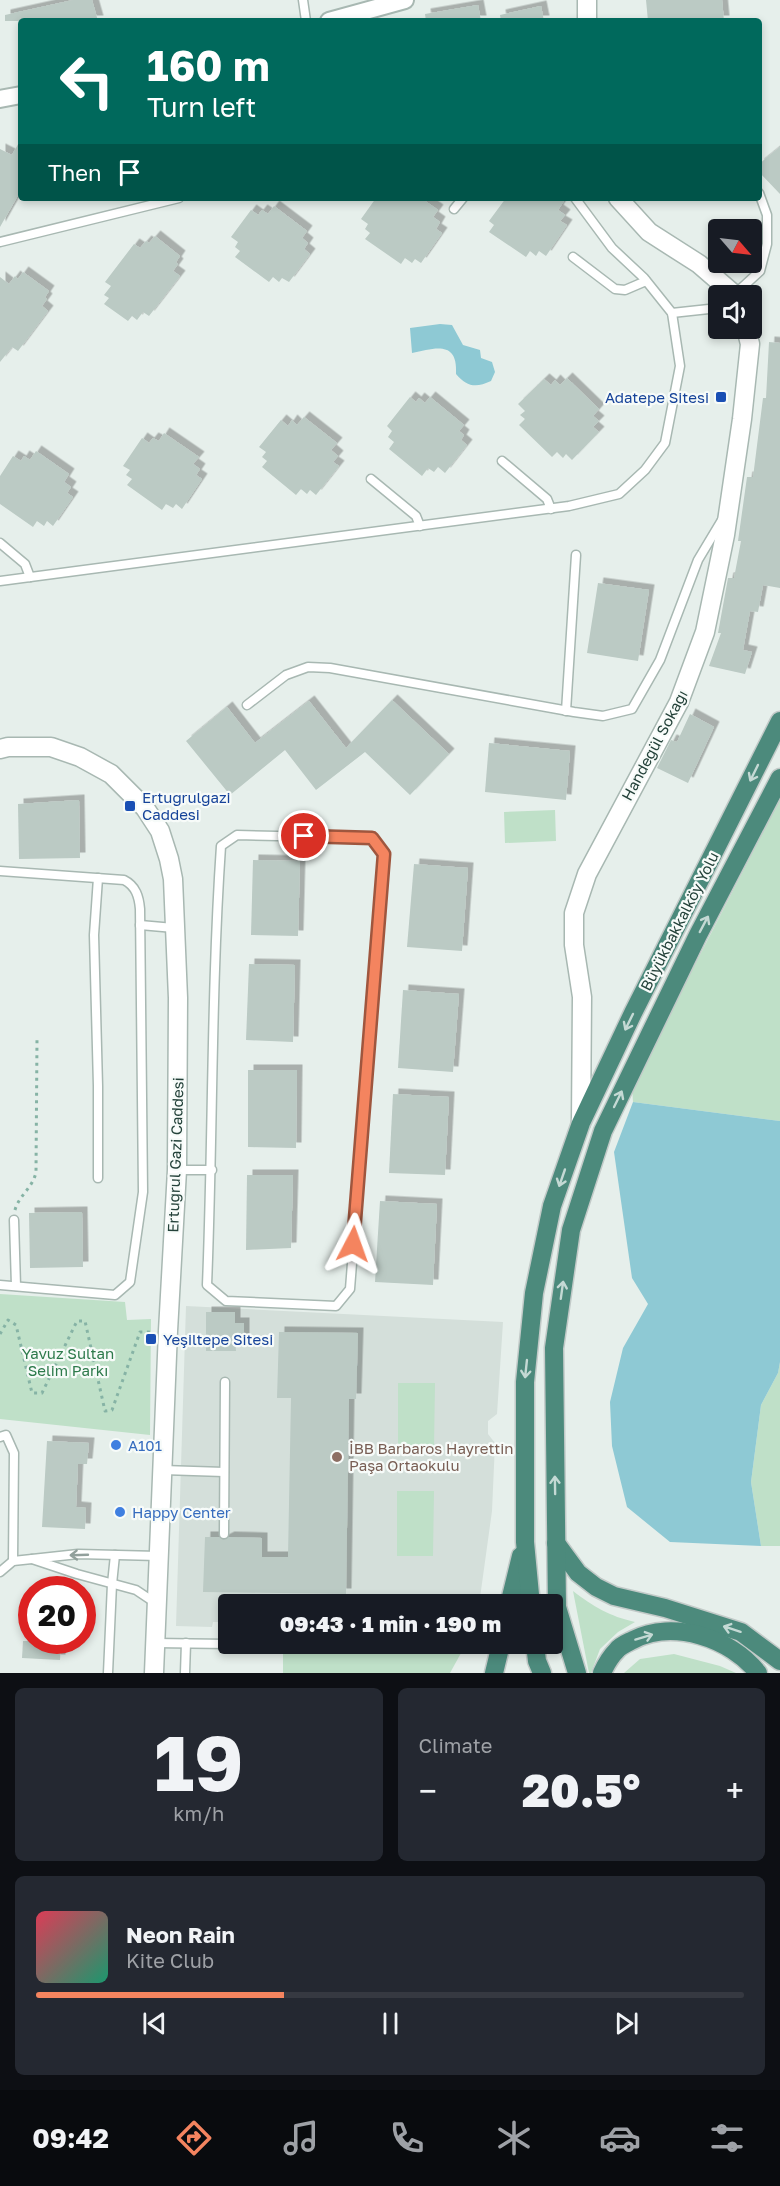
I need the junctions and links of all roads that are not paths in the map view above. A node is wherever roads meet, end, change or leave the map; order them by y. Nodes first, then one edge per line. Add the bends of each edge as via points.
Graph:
1 (303, 0) edge
2 (405, 0) edge
3 (586, 0) edge
4 (306, 18) edge
5 (340, 18) edge
6 (587, 18) edge
7 (18, 95) edge
8 (0, 99) edge
9 (167, 201) edge
10 (461, 201) edge
11 (577, 201) edge
12 (621, 201) edge
13 (762, 201) edge
14 (454, 209) dead end
15 (0, 242) edge
16 (573, 257) dead end
17 (646, 281) junction
18 (724, 285) edge
19 (746, 285) edge
20 (708, 309) edge
21 (672, 313) junction
22 (749, 339) edge
23 (502, 460) dead end
24 (371, 479) dead end
25 (729, 508) junction
26 (551, 509) junction
27 (420, 526) junction
28 (0, 543) edge
29 (576, 555) dead end
30 (30, 577) junction
31 (0, 581) edge
32 (247, 705) dead end
33 (566, 711) junction
34 (780, 721) edge
35 (2, 745) edge
36 (780, 778) edge
37 (0, 872) edge
38 (98, 878) junction
39 (140, 925) junction
40 (174, 928) junction
41 (580, 1123) junction
42 (596, 1153) junction
43 (177, 1170) junction
44 (212, 1170) junction
45 (98, 1178) dead end
46 (14, 1220) road end
47 (0, 1285) edge
48 (16, 1286) junction
49 (225, 1382) dead end
50 (0, 1437) edge
51 (163, 1470) junction
52 (224, 1472) junction
53 (224, 1533) dead end
54 (525, 1542) junction
55 (556, 1543) junction
56 (115, 1555) junction
57 (158, 1556) junction
58 (32, 1559) junction
59 (13, 1561) junction
60 (0, 1572) edge
61 (112, 1584) junction
62 (512, 1594) edge
63 (530, 1594) edge
64 (157, 1604) junction
65 (155, 1643) junction
66 (186, 1643) junction
67 (218, 1644) edge
68 (499, 1654) edge
69 (536, 1654) edge
70 (780, 1661) edge
71 (108, 1673) edge
72 (154, 1673) edge
73 (185, 1673) edge
74 (494, 1673) edge
75 (542, 1673) edge
76 (577, 1673) edge
77 (602, 1673) edge
78 (758, 1673) edge

1 - 4 lane
2 - 5 street
3 - 6 street
7 - 8 street
9 - 15 lane
10 - 14 lane
11 - 17 lane via 612,248
12 - 18 street via 649,232
13 - 19 lane via 767,215 767,244 760,272
16 - 17 lane via 615,289 625,290
17 - 21 lane
20 - 21 lane
21 - 26 lane via 680,366 665,443 645,470 619,494
22 - 25 street, Handegül Sokağı
23 - 26 lane via 547,499
24 - 27 lane via 416,516
25 - 33 lane via 698,560 660,660 632,709 603,716
25 - 41 street, Handegül Sokağı via 705,632 679,702 587,874 574,913 582,998
26 - 27 lane
27 - 30 lane
28 - 30 lane via 25,564
29 - 33 lane
30 - 31 lane
32 - 33 lane via 286,675 308,667
34 -> 41 highway, Büyükbakkalköy Yolu
35 - 40 street, Ertuğrul Gazi Caddesi via 51,747 80,757 111,774 145,808 160,831 169,859
42 -> 36 highway, Büyükbakkalköy Yolu via 698,935
37 - 38 lane
38 - 39 lane via 124,880 134,887
38 - 45 lane via 94,935
39 - 40 lane
39 - 48 lane via 143,1192 130,1282 115,1294
40 - 43 street, Ertuğrul Gazi Caddesi via 178,998
41 - 42 highway
41 -> 54 highway, Büyükbakkalköy Yolu via 552,1206 534,1293 525,1382
55 -> 42 highway, Büyükbakkalköy Yolu via 554,1348 571,1230
43 - 44 lane
43 - 51 street, Ertuğrul Gazi Caddesi
44 - 44 lane via 207,1285 226,1301 336,1306 350,1290 384,854 372,838 237,835 221,846
46 - 48 lane
47 - 48 lane
49 - 52 lane
50 - 59 lane via 6,1435 14,1453
51 - 52 lane
51 - 57 street, Ertuğrul Gazi Caddesi
52 - 53 lane
54 - 62 highway
54 - 63 highway
70 -> 55 highway via 741,1632 614,1596 596,1587 578,1573
55 - 76 highway, Büyükbakkalköy Yolu via 556,1607
56 - 57 lane
56 -> 58 lane
56 - 61 lane
57 - 64 street, Ertuğrul Gazi Caddesi
58 - 59 lane
58 - 61 lane
59 - 60 lane
61 - 64 lane via 136,1590
61 - 71 lane
64 - 65 street, Ertuğrul Gazi Caddesi
65 - 66 lane
65 - 72 street, Ertuğrul Gazi Caddesi
66 - 67 lane
66 - 73 lane
68 - 74 highway
69 - 75 highway
77 -> 78 highway via 618,1648 659,1632 715,1640 741,1655

